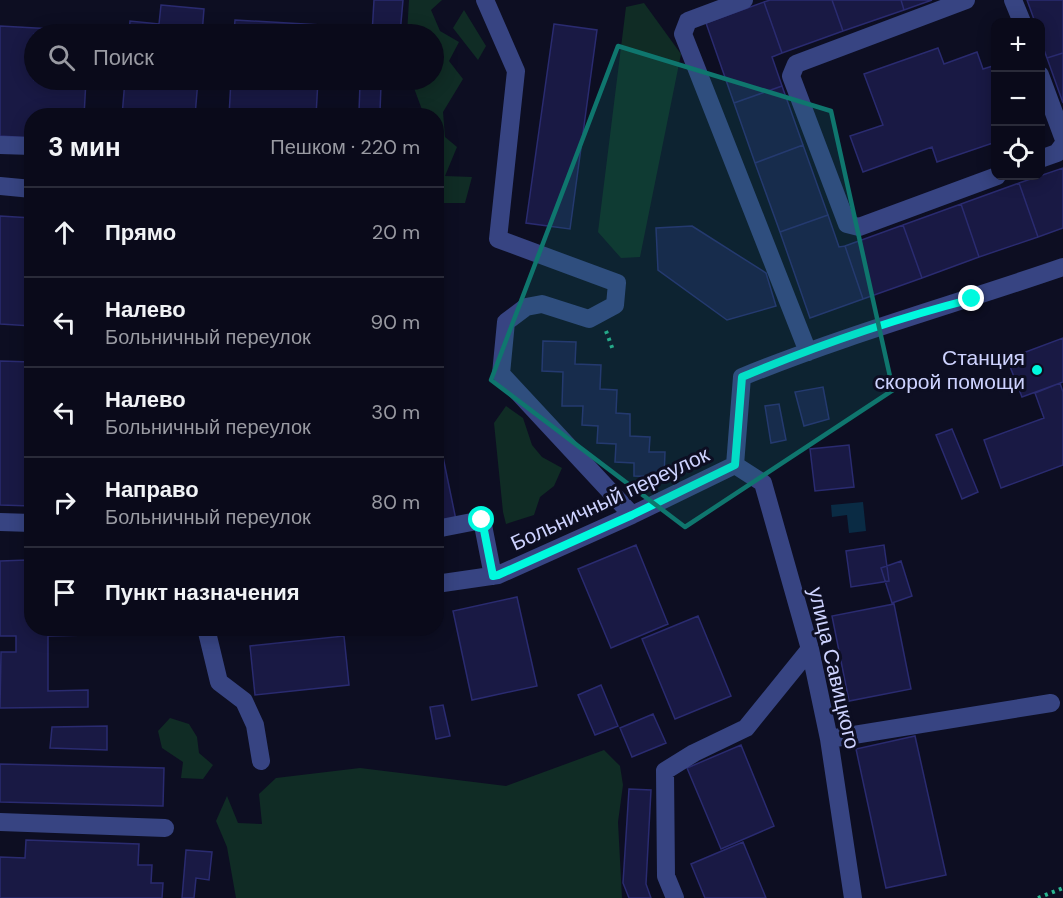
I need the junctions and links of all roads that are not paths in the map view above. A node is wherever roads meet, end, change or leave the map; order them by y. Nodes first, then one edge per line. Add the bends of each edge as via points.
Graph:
1 (485, 0) edge
2 (744, 0) edge
3 (966, 0) edge
4 (1013, 0) edge
5 (1020, 18) edge
6 (1045, 86) edge
7 (1063, 137) edge
8 (0, 145) edge
9 (1063, 145) edge
10 (24, 146) edge
11 (1045, 158) edge
12 (991, 178) edge
13 (0, 186) edge
14 (24, 188) edge
15 (1063, 267) edge
16 (808, 352) junction
17 (735, 465) junction
18 (632, 515) junction
19 (0, 522) edge
20 (24, 523) edge
21 (444, 527) edge
22 (493, 576) junction
23 (444, 583) edge
24 (208, 636) edge
25 (810, 649) junction
26 (1051, 703) dead end
27 (829, 739) junction
28 (261, 761) dead end
29 (0, 822) edge
30 (165, 828) dead end
31 (675, 898) edge
32 (853, 898) edge

1 - 18 street via 516,71 498,239 617,283 615,305 589,319 542,304 526,307 506,322 501,374
2 - 16 street via 688,21 683,34
3 - 12 street via 796,64 791,76 847,224 859,227
4 - 5 street
6 - 7 street
8 - 10 street
9 - 11 street via 1057,153
13 - 14 street
15 - 16 street, Больничный переулок
16 - 17 street, Больничный переулок via 742,377
17 - 18 street, Больничный переулок
17 - 25 street, улица Савицкого via 763,483
18 - 22 street, Больничный переулок
19 - 20 street
21 - 22 street via 482,520
22 - 23 street, Больничный переулок
24 - 28 street via 219,681 244,701 255,725
25 - 27 street, улица Савицкого
25 - 31 street via 746,728 665,771 666,876
26 - 27 street
27 - 32 street, улица Савицкого
29 - 30 street

